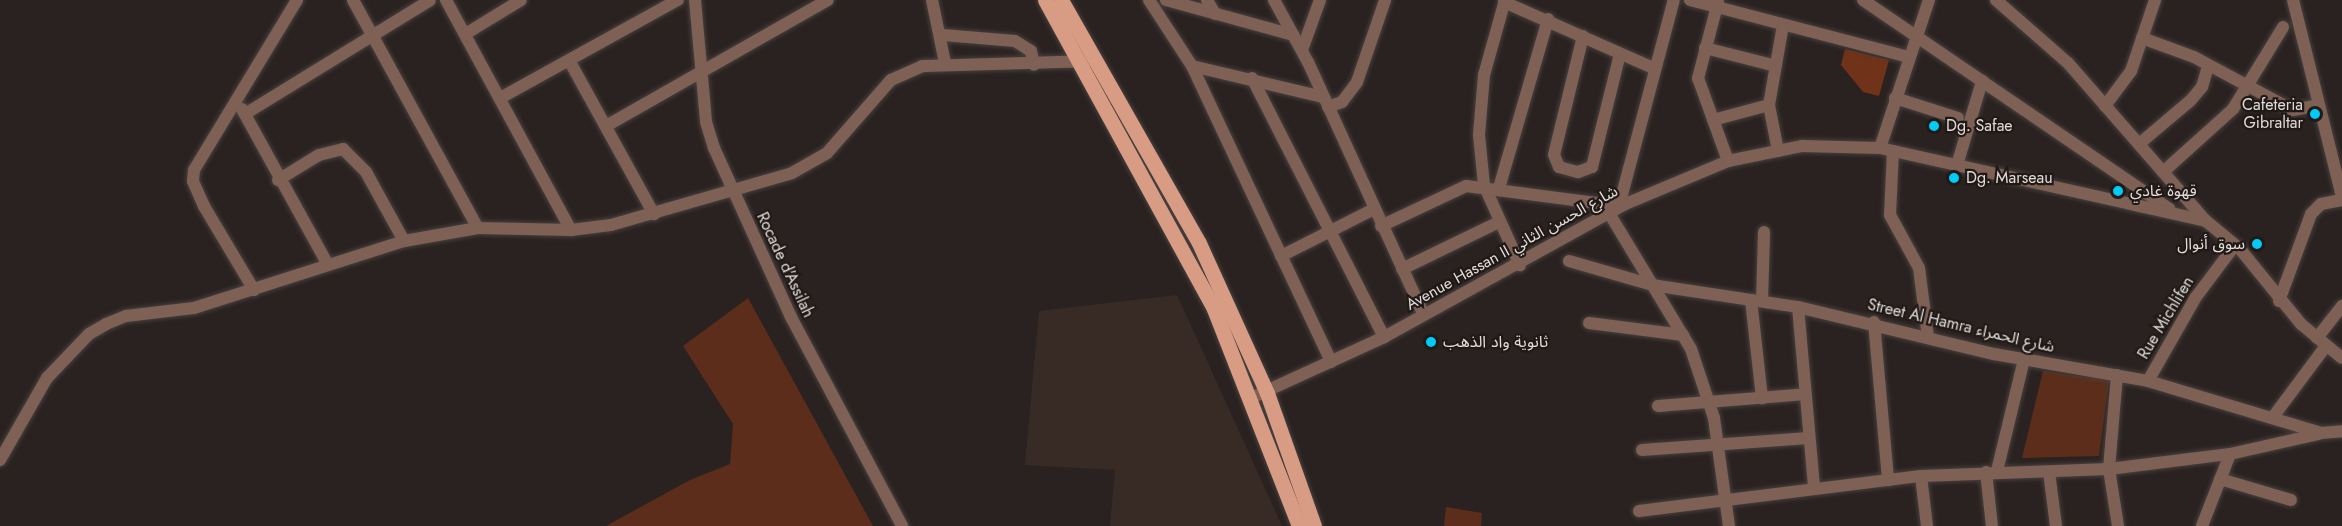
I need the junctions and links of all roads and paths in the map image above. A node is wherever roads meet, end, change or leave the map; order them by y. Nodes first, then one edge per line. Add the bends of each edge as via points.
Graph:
1 (297, 0) edge
2 (353, 0) edge
3 (430, 0) edge
4 (446, 0) edge
5 (521, 0) edge
6 (678, 0) edge
7 (694, 0) edge
8 (828, 0) edge
9 (932, 0) edge
10 (1045, 0) edge
11 (1062, 0) edge
12 (1149, 0) edge
13 (1166, 0) edge
14 (1208, 0) edge
15 (1274, 0) edge
16 (1320, 0) edge
17 (1385, 0) edge
18 (1674, 0) edge
19 (1690, 0) edge
20 (1863, 0) edge
21 (1929, 0) edge
22 (1997, 0) edge
23 (2155, 0) edge
24 (2293, 0) edge
25 (1504, 1) edge
26 (1718, 4) edge
27 (1215, 14) junction
28 (1548, 19) junction
29 (1783, 25) junction
30 (2283, 27) dead end
31 (373, 33) junction
32 (467, 33) junction
33 (943, 35) junction
34 (1915, 35) junction
35 (1293, 36) junction
36 (1583, 36) junction
37 (2142, 38) junction
38 (1705, 48) junction
39 (1302, 50) junction
40 (1620, 54) junction
41 (1909, 57) junction
42 (1097, 60) junction
43 (570, 62) junction
44 (1080, 62) junction
45 (945, 63) junction
46 (1034, 65) junction
47 (1192, 66) junction
48 (1776, 66) junction
49 (2208, 66) junction
50 (1655, 69) junction
51 (701, 70) junction
52 (1252, 78) junction
53 (1982, 81) junction
54 (2247, 85) junction
55 (235, 97) junction
56 (502, 97) junction
57 (1895, 98) junction
58 (1325, 102) junction
59 (1769, 105) junction
60 (2319, 105) junction
61 (2105, 106) junction
62 (244, 114) junction
63 (1958, 118) dead end
64 (1713, 120) junction
65 (606, 126) junction
66 (2139, 144) junction
67 (1886, 149) junction
68 (1778, 151) junction
69 (1728, 161) junction
70 (1956, 165) junction
71 (2163, 172) junction
72 (278, 180) junction
73 (1484, 185) junction
74 (1499, 188) junction
75 (732, 191) junction
76 (2341, 202) edge
77 (1616, 208) junction
78 (1374, 209) junction
79 (654, 214) junction
80 (2176, 214) junction
81 (2206, 220) junction
82 (1499, 222) junction
83 (1381, 226) junction
84 (478, 228) junction
85 (571, 230) junction
86 (1330, 232) junction
87 (1764, 232) dead end
88 (404, 241) junction
89 (2235, 245) junction
90 (1281, 256) junction
91 (1569, 261) dead end
92 (328, 265) junction
93 (1520, 265) junction
94 (1402, 269) junction
95 (1652, 285) junction
96 (254, 290) junction
97 (1757, 301) junction
98 (2279, 301) junction
99 (2342, 306) edge
100 (1797, 307) junction
101 (1424, 315) junction
102 (1874, 322) junction
103 (1588, 323) dead end
104 (1683, 334) junction
105 (1384, 337) junction
106 (1928, 337) junction
107 (2321, 342) junction
108 (2342, 358) edge
109 (2024, 359) junction
110 (1331, 362) junction
111 (2117, 375) junction
112 (2148, 381) junction
113 (1267, 393) junction
114 (1806, 394) junction
115 (1251, 398) junction
116 (1761, 398) junction
117 (1710, 401) junction
118 (1658, 406) dead end
119 (2273, 417) junction
120 (2342, 431) edge
121 (2321, 433) junction
122 (1809, 438) junction
123 (1719, 446) junction
124 (1642, 450) dead end
125 (2230, 454) junction
126 (0, 460) edge
127 (2109, 469) junction
128 (1991, 472) junction
129 (2049, 472) junction
130 (1921, 476) junction
131 (2220, 479) junction
132 (1888, 480) junction
133 (1814, 488) junction
134 (2291, 500) dead end
135 (1728, 503) junction
136 (1639, 511) dead end
137 (902, 526) edge
138 (1299, 526) edge
139 (1314, 526) edge
140 (1729, 526) edge
141 (1927, 526) edge
142 (1992, 526) edge
143 (2056, 526) edge
144 (2118, 526) edge
145 (2202, 526) edge

1 - 55 street
2 - 31 street
3 - 31 street
4 - 32 street
5 - 32 street
6 - 43 street
7 - 51 street, Rocade d'Assilah
8 - 51 street
9 - 33 street
10 - 44 main road
11 - 42 main road
12 - 47 street
13 - 27 street
14 - 27 street
15 - 35 street
16 - 39 street
17 - 58 street via 1357,82 1342,102
18 - 50 street
19 - 26 street
20 - 34 street
21 - 34 street
22 - 61 street via 2068,63
23 - 37 street
24 - 60 street
25 - 28 street
25 - 73 street via 1484,75 1479,135
26 - 29 street
26 - 38 street
27 - 35 street
28 - 36 street
28 - 74 street
29 - 41 street
29 - 48 street
30 - 54 street
31 - 62 street
31 - 84 street
32 - 56 street
33 - 45 street
33 - 46 street via 1015,40 1031,51
34 - 41 street
34 - 53 street
35 - 39 street
36 - 40 street
36 - 40 street via 1554,155 1559,167 1578,172 1592,167
37 - 49 street
37 - 61 street via 2131,71
38 - 48 street
38 - 64 street via 1698,78
39 - 58 street
40 - 50 street
41 - 57 street
42 - 44 street
42 - 113 main road via 1199,243
43 - 56 street
43 - 65 street
44 - 46 street
44 - 115 main road via 1191,263
45 - 46 street
45 - 75 street via 907,70 891,80 827,153 809,166
47 - 52 street
47 - 90 street
48 - 59 street
49 - 54 street
49 - 66 street via 2202,87 2192,100
50 - 77 street
51 - 65 street
51 - 75 street, Rocade d'Assilah via 706,122
52 - 58 street
52 - 86 street
53 - 70 street
53 - 80 street
54 - 60 street via 2293,110
54 - 71 street via 2233,109
55 - 62 street
55 - 96 street via 198,159 193,181
56 - 85 street
57 - 63 street
57 - 67 street
58 - 78 street
59 - 64 street
59 - 68 street
60 - 76 street
61 - 66 street
62 - 72 street
64 - 69 street
65 - 79 street
66 - 71 street
67 - 68 street, Avenue Hassan II شارع الحسن الثاني via 1836,145
67 - 70 street, Avenue Hassan II شارع الحسن الثاني
67 - 106 street via 1890,215 1919,268
68 - 69 street, Avenue Hassan II شارع الحسن الثاني
69 - 77 street, Avenue Hassan II شارع الحسن الثاني
70 - 80 street, Avenue Hassan II شارع الحسن الثاني
71 - 81 street
72 - 88 street via 319,155 343,149 366,172
72 - 92 street
73 - 74 street
73 - 82 street
73 - 83 street via 1454,190
74 - 77 street
75 - 79 street
75 - 137 street, Rocade d'Assilah via 791,317
76 - 98 street via 2321,204 2311,214
77 - 93 street, Avenue Hassan II شارع الحسن الثاني
77 - 95 street
78 - 83 street
78 - 86 street
79 - 85 street
80 - 81 street, Avenue Hassan II شارع الحسن الثاني
81 - 89 street, Avenue Hassan II شارع الحسن الثاني
82 - 93 street
82 - 94 street
83 - 94 street
84 - 85 street
84 - 88 street
86 - 90 street
86 - 105 street
87 - 97 street
88 - 92 street
89 - 98 street, Avenue Hassan II شارع الحسن الثاني
89 - 112 street, Rue Michlifen via 2196,297
90 - 110 street
91 - 95 street, Street Al Hamra شارع الحمراء
92 - 96 street
93 - 101 street, Avenue Hassan II شارع الحسن الثاني
94 - 101 street
95 - 97 street, Street Al Hamra شارع الحمراء
95 - 104 street
96 - 126 street via 194,308 126,316 89,334 47,378
97 - 100 street, Street Al Hamra شارع الحمراء
97 - 116 street
98 - 107 street, Avenue Hassan II شارع الحسن الثاني
99 - 107 street
100 - 102 street, Street Al Hamra شارع الحمراء
100 - 114 street
101 - 105 street, Avenue Hassan II شارع الحسن الثاني
102 - 106 street, Street Al Hamra شارع الحمراء
102 - 132 street
103 - 104 street
104 - 117 street
105 - 110 street, Avenue Hassan II شارع الحسن الثاني
106 - 109 street, Street Al Hamra شارع الحمراء
107 - 108 street, Avenue Hassan II شارع الحسن الثاني
107 - 119 street
109 - 111 street, Street Al Hamra شارع الحمراء
109 - 128 street
110 - 113 street, Avenue Hassan II شارع الحسن الثاني
111 - 112 street, Street Al Hamra شارع الحمراء
111 - 127 street
112 - 119 street, Street Al Hamra شارع الحمراء
113 - 115 street, Avenue Hassan II شارع الحسن الثاني
113 - 139 main road
114 - 116 street
114 - 122 street
115 - 138 main road
116 - 117 street
117 - 118 street
117 - 123 street
119 - 121 street, Street Al Hamra شارع الحمراء
120 - 121 street, Street Al Hamra شارع الحمراء
121 - 125 street
122 - 123 street
122 - 133 street
123 - 124 street
123 - 135 street
125 - 127 street
125 - 131 street
127 - 129 street
127 - 144 street
128 - 129 street
128 - 130 street
128 - 142 street
129 - 143 street
130 - 132 street
130 - 141 street
131 - 134 street
131 - 145 street
132 - 133 street
133 - 135 street
135 - 136 street
135 - 140 street

